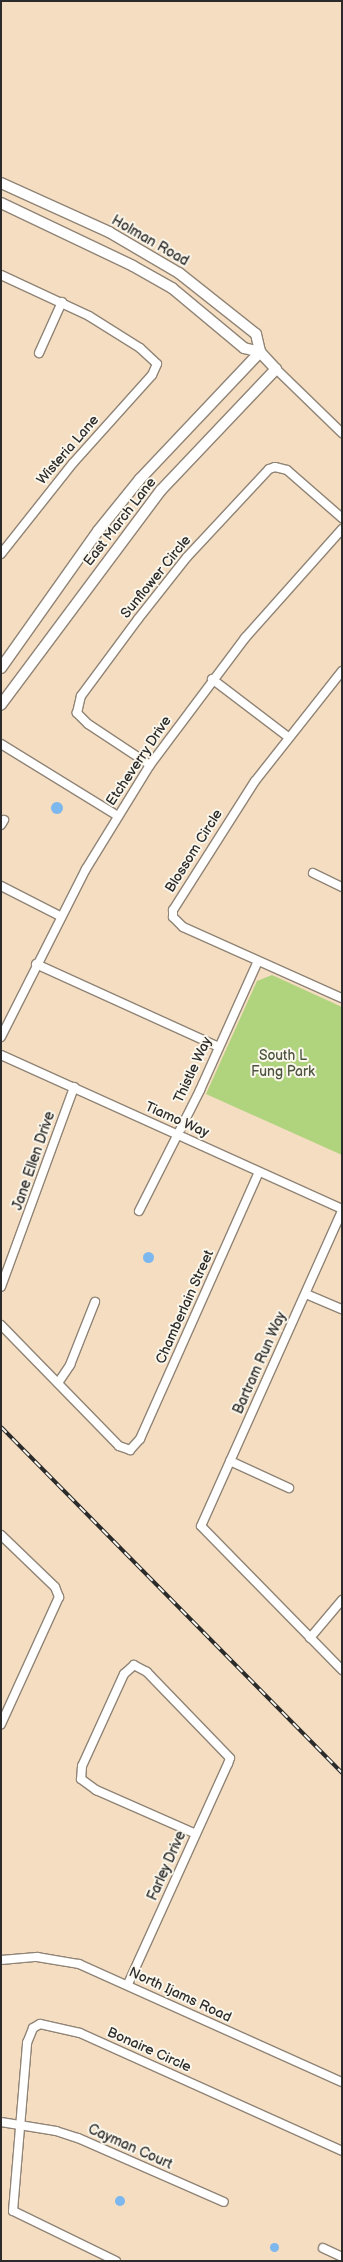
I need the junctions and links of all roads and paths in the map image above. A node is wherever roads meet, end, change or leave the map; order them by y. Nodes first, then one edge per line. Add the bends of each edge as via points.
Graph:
1 (1, 183) edge
2 (1, 203) edge
3 (1, 275) edge
4 (62, 302) junction
5 (260, 352) junction
6 (39, 353) dead end
7 (276, 369) junction
8 (342, 433) edge
9 (342, 518) edge
10 (342, 529) edge
11 (1, 554) edge
12 (1, 668) edge
13 (342, 671) edge
14 (212, 679) junction
15 (1, 705) edge
16 (288, 737) junction
17 (1, 744) edge
18 (150, 765) junction
19 (118, 816) junction
20 (313, 873) dead end
21 (1, 886) edge
22 (342, 887) edge
23 (60, 916) junction
24 (258, 961) junction
25 (36, 964) junction
26 (342, 998) edge
27 (1, 1037) edge
28 (219, 1047) junction
29 (1, 1054) edge
30 (74, 1087) junction
31 (176, 1134) junction
32 (259, 1172) junction
33 (342, 1210) edge
34 (139, 1211) dead end
35 (1, 1287) edge
36 (306, 1294) junction
37 (95, 1302) dead end
38 (342, 1309) edge
39 (1, 1325) edge
40 (58, 1383) junction
41 (230, 1461) junction
42 (289, 1488) dead end
43 (1, 1535) edge
44 (342, 1600) edge
45 (310, 1638) junction
46 (342, 1670) edge
47 (1, 1724) edge
48 (196, 1834) junction
49 (1, 1960) edge
50 (128, 1984) junction
51 (342, 2082) edge
52 (1, 2122) edge
53 (22, 2125) junction
54 (342, 2151) edge
55 (224, 2202) dead end
56 (323, 2248) dead end
57 (342, 2257) edge
58 (116, 2261) edge

1 - 5 main road, Holman Road via 109,232 179,273 256,334
2 - 5 main road, Holman Road via 133,266 172,288 244,348
3 - 4 street
4 - 6 street
4 - 11 street, Wisteria Lane via 114,330 153,357 157,364 152,375 73,463
5 - 7 main road, Holman Road
5 - 12 main road, East March Lane via 140,479 98,532
7 - 8 street, Holman Road
7 - 15 main road, East March Lane via 161,490
9 - 18 street, Sunflower Circle via 287,470 275,466 269,469 187,557 138,619 81,696 78,712 88,724
10 - 14 street, Etcheverry Drive
13 - 16 street, Blossom Circle
14 - 16 street
14 - 18 street, Etcheverry Drive
16 - 24 street, Blossom Circle via 224,826 173,910 173,917 183,927
17 - 19 street
18 - 19 street, Etcheverry Drive
19 - 23 street, Etcheverry Drive
20 - 22 street
21 - 23 street
23 - 25 street, Etcheverry Drive
24 - 26 street, Blossom Circle
24 - 28 street, Thistle Way
25 - 27 street, Etcheverry Drive
25 - 28 street
28 - 31 street, Thistle Way
29 - 30 street, Tiamo Way
30 - 31 street, Tiamo Way
30 - 35 street, Jane Ellen Drive
31 - 32 street, Tiamo Way
31 - 34 street, Thistle Way
32 - 33 street, Tiamo Way
32 - 40 street, Chamberlain Street via 140,1439 130,1450 119,1446
33 - 36 street, Bartram Run Way
36 - 38 street
36 - 41 street, Bartram Run Way
37 - 40 street via 70,1365
39 - 40 street
41 - 42 street
41 - 45 street, Bartram Run Way via 201,1526
43 - 47 street via 55,1587 59,1597
44 - 45 street
45 - 46 street
48 - 48 street, Farley Drive via 230,1758 147,1672 134,1665 124,1674 82,1766 80,1779 96,1790
48 - 50 street, Farley Drive
49 - 50 street, North Ijams Road via 37,1957 64,1960
50 - 51 street, North Ijams Road
52 - 53 street
53 - 54 street, Bonaire Circle via 28,2036 40,2024 80,2032
53 - 55 street, Cayman Court via 78,2138
53 - 58 street, Bonaire Circle via 13,2211
56 - 57 street

